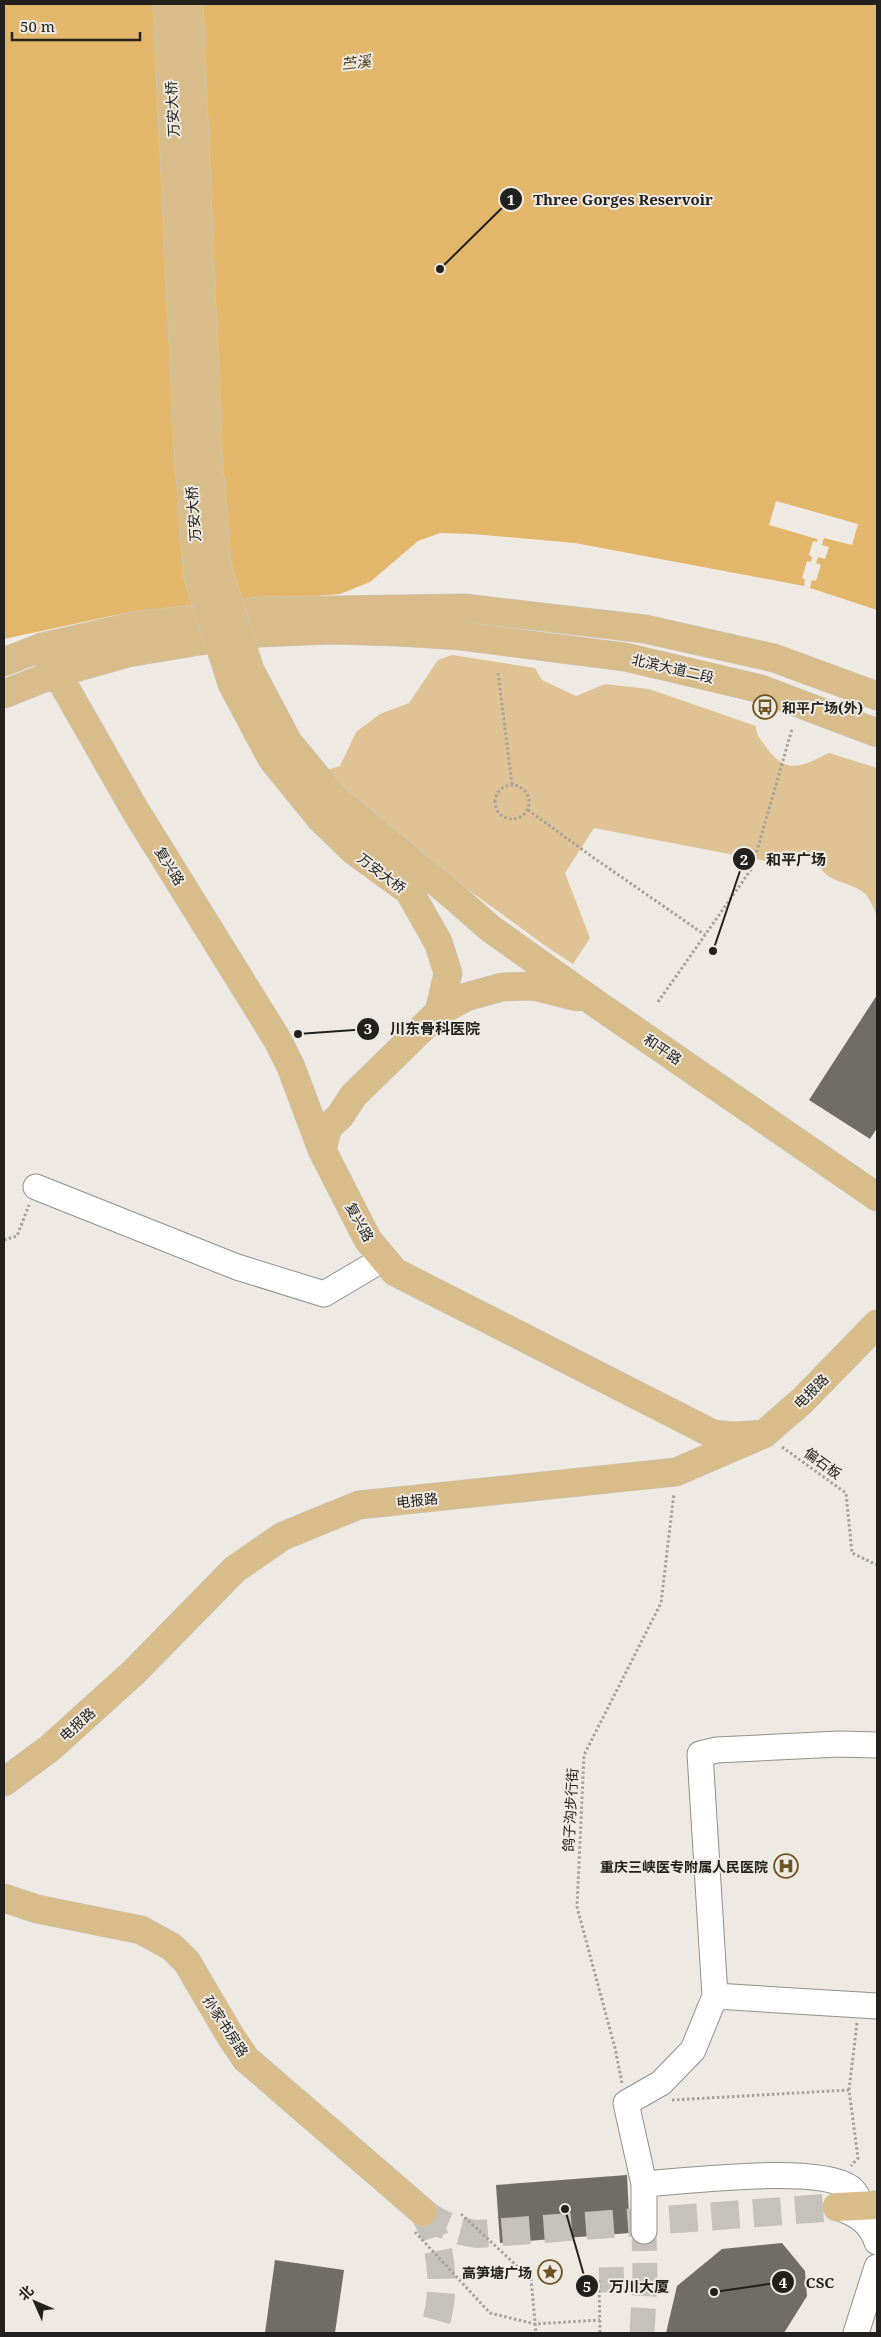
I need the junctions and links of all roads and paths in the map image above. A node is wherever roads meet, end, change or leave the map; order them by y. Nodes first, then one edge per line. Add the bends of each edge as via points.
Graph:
1 (167, 4) edge
2 (189, 4) edge
3 (42, 647) junction
4 (4, 662) edge
5 (57, 673) junction
6 (498, 673) dead end
7 (4, 694) edge
8 (877, 696) edge
9 (792, 729) dead end
10 (877, 733) edge
11 (512, 784) junction
12 (528, 810) junction
13 (452, 896) joint
14 (705, 935) junction
15 (591, 1000) junction
16 (658, 1002) dead end
17 (439, 1012) junction
18 (291, 1067) junction
19 (353, 1096) junction
20 (322, 1150) junction
21 (36, 1187) joint
22 (877, 1197) edge
23 (4, 1240) edge
24 (384, 1259) junction
25 (877, 1324) edge
26 (678, 1417) junction
27 (764, 1434) junction
28 (679, 1471) junction
29 (877, 1565) edge
30 (877, 1745) edge
31 (4, 1782) edge
32 (4, 1898) edge
33 (715, 1996) junction
34 (869, 2006) edge
35 (849, 2090) junction
36 (665, 2101) dead end
37 (626, 2103) junction
38 (644, 2184) junction
39 (854, 2199) edge
40 (461, 2214) dead end
41 (416, 2219) joint
42 (644, 2232) tunnel mouth
43 (877, 2242) edge
44 (877, 2267) edge
45 (599, 2280) dead end
46 (877, 2286) edge
47 (600, 2320) junction
48 (535, 2324) junction
49 (536, 2333) edge
50 (600, 2333) edge
51 (856, 2333) edge
52 (862, 2333) edge

1 - 17 main road, 万安大桥, bridge via 189,461 198,576 232,684 272,759 320,818 354,851 409,891 438,942 448,973
2 - 13 main road, 万安大桥, bridge via 208,444 217,566 250,670 288,742 334,798
3 - 4 main road
3 - 5 main road, 复兴路
3 - 8 main road, bridge via 135,626 264,611 465,608 645,630 774,658
5 - 7 main road, 北滨大道二段
5 - 10 main road, 北滨大道二段, bridge via 128,652 260,633 331,630 461,636 625,657 761,689
5 - 18 main road, 复兴路 via 135,810 277,1039
6 - 11 path
9 - 14 path via 752,868
11 - 12 path via 527,792 530,800
11 - 12 path via 497,793 497,810 503,818 513,820
12 - 14 path
13 - 15 main road, 和平路 via 491,929
14 - 16 path
15 - 17 main road via 533,986 502,987 466,998
15 - 22 main road, 和平路
17 - 19 main road
18 - 19 main road via 310,1090 328,1100
18 - 20 main road, 复兴路
19 - 20 main road via 328,1127
20 - 24 main road, 复兴路 via 368,1240
21 - 23 path via 17,1236
21 - 24 street via 237,1267 324,1294
24 - 26 main road, 复兴路 via 395,1272
25 - 27 main road, 电报路 via 802,1401
26 - 27 main road, 复兴路 via 713,1434
26 - 28 main road via 698,1434 701,1445 696,1457
27 - 28 main road, 电报路
27 - 29 path, 偏石板 via 846,1494 852,1553
28 - 31 main road, 电报路 via 359,1505 283,1536 235,1568 133,1673 50,1748
28 - 37 path, 鸽子沟步行街 via 662,1603 584,1755 577,1907 615,2048
30 - 33 street via 820,1744 717,1750 700,1754
32 - 41 main road, 孙家书房路 via 37,1909 141,1930 172,1947 187,1962 246,2059
33 - 34 street
33 - 37 street via 693,2050 661,2083
34 - 35 path
35 - 36 path
35 - 39 path via 858,2158
37 - 38 street
38 - 39 street via 784,2175
38 - 42 street
39 - 43 street via 859,2216 869,2226
40 - 48 path via 531,2279
41 - 48 path via 490,2313
44 - 51 street
45 - 47 path
46 - 52 street
47 - 48 path
47 - 50 path
48 - 49 path

